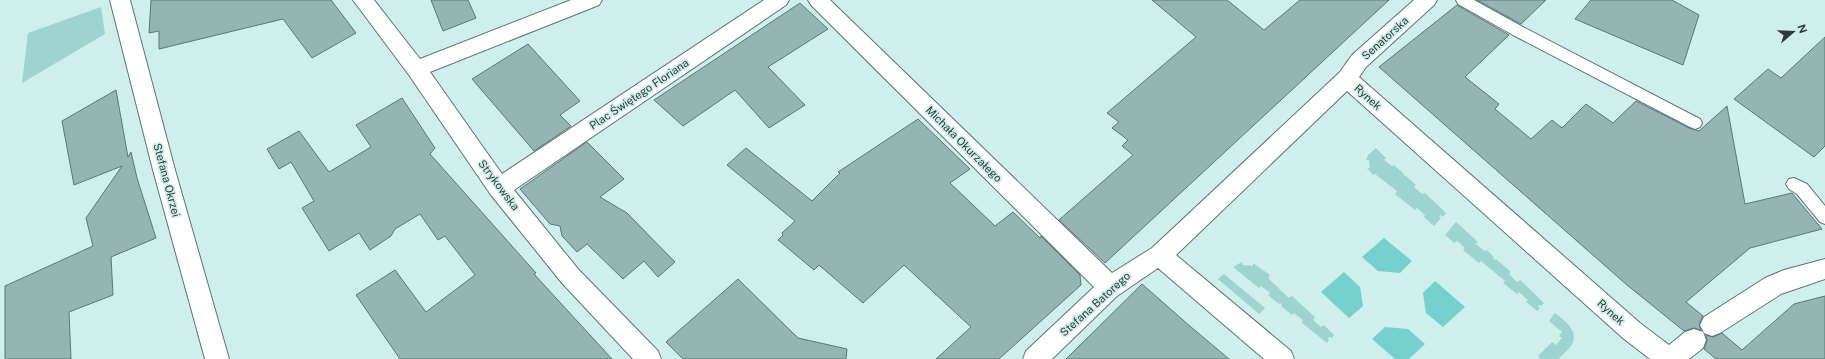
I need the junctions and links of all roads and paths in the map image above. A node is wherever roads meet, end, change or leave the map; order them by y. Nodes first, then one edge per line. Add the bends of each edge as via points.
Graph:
1 (120, 0) edge
2 (363, 0) edge
3 (592, 0) edge
4 (779, 0) edge
5 (818, 0) edge
6 (1427, 0) edge
7 (1463, 0) edge
8 (416, 69) junction
9 (1347, 78) junction
10 (1695, 123) dead end
11 (1794, 184) dead end
12 (499, 188) junction
13 (1825, 217) edge
14 (1160, 255) junction
15 (1825, 269) edge
16 (1111, 288) junction
17 (1712, 325) dead end
18 (1694, 340) dead end
19 (216, 359) edge
20 (649, 359) edge
21 (1035, 359) edge
22 (1282, 359) edge
23 (1669, 359) edge

1 - 19 street, Stefana Okrzei
2 - 8 street, Strykowska
3 - 8 street
4 - 12 street, Plac Świętego Floriana
5 - 16 street, Michała Okurzałego
6 - 9 street, Senatorska via 1359,61
7 - 10 lane
8 - 12 street, Strykowska
9 - 14 street, Rynek
9 - 23 street, Rynek via 1632,331
11 - 13 lane via 1802,189
12 - 20 street, Strykowska via 570,276
14 - 16 street, Stefana Batorego via 1133,270
14 - 22 street
15 - 17 street via 1773,286
16 - 21 street, Stefana Batorego
18 - 23 street

